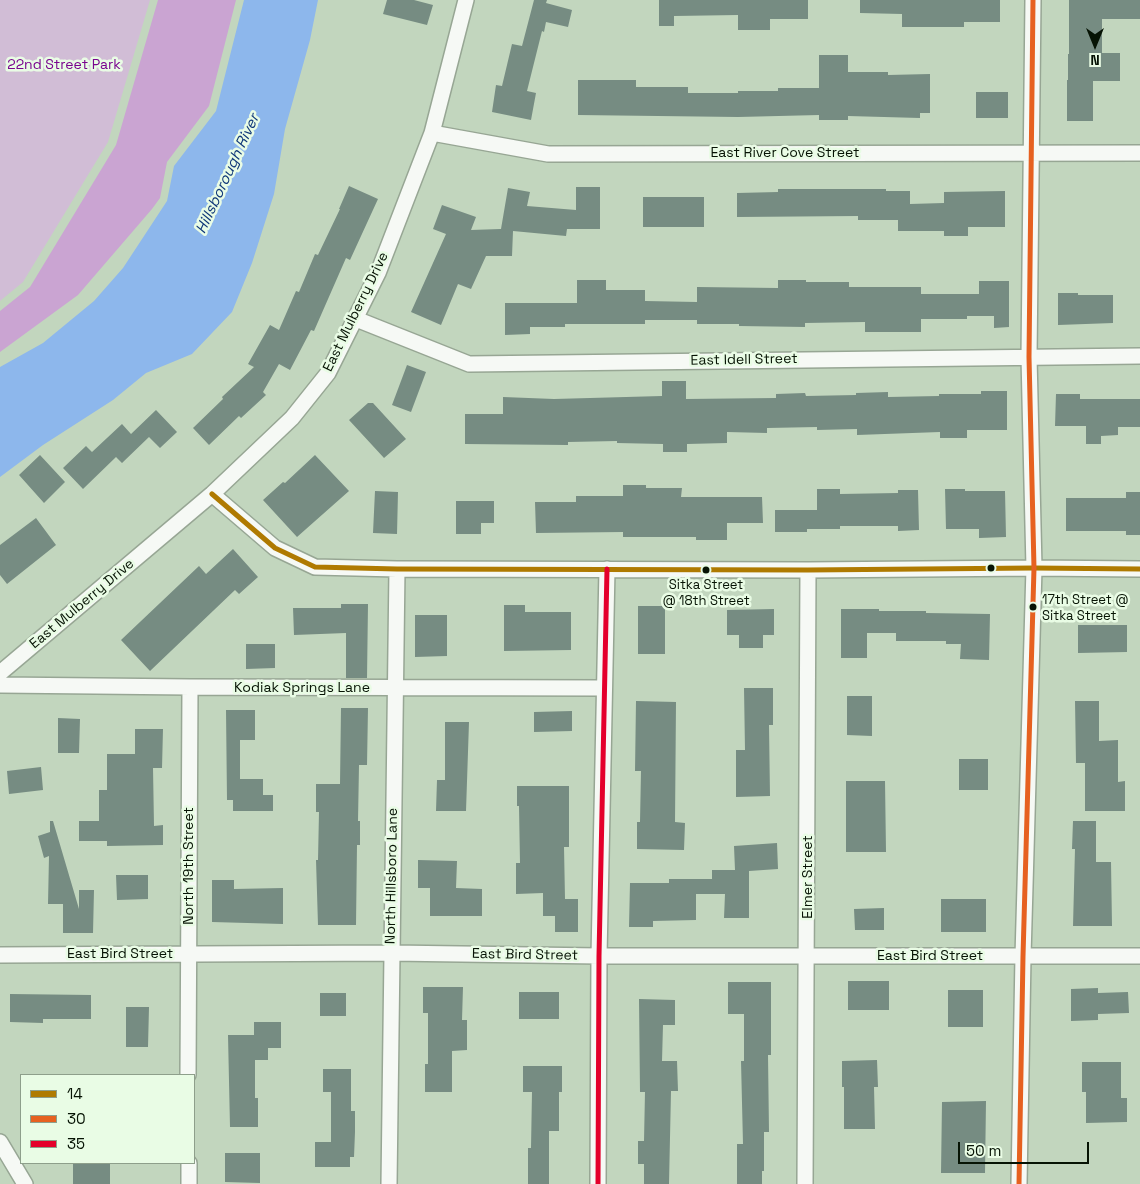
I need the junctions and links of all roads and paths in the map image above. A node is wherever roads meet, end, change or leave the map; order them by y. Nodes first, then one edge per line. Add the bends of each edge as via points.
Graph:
1 (466, 0) edge
2 (1032, 0) edge
3 (432, 133) junction
4 (1031, 152) junction
5 (1140, 153) edge
6 (356, 319) junction
7 (1029, 356) junction
8 (1140, 356) edge
9 (212, 494) junction
10 (1034, 568) junction
11 (397, 569) junction
12 (607, 569) junction
13 (808, 570) junction
14 (1140, 570) edge
15 (0, 673) edge
16 (0, 685) edge
17 (190, 687) junction
18 (394, 688) junction
19 (604, 688) junction
20 (392, 953) junction
21 (188, 954) junction
22 (0, 955) edge
23 (599, 956) junction
24 (1023, 956) junction
25 (1140, 956) edge
26 (807, 957) junction
27 (188, 1074) edge
28 (0, 1142) edge
29 (189, 1164) edge
30 (25, 1184) edge
31 (189, 1184) edge
32 (389, 1184) edge
33 (598, 1184) edge
34 (805, 1184) edge
35 (1019, 1184) edge

1 - 3 street, East Mulberry Drive
2 - 4 street
3 - 4 street, East River Cove Street via 548,154
3 - 6 street, East Mulberry Drive via 378,274
4 - 5 street, East River Cove Street
4 - 7 street
6 - 7 street, East Idell Street via 469,364
6 - 9 street, East Mulberry Drive via 328,373 292,418
7 - 8 street, East Idell Street
7 - 10 street
9 - 11 street via 274,548 315,567
9 - 15 street, East Mulberry Drive
10 - 13 street
10 - 14 street
10 - 24 street
11 - 12 street
11 - 18 street, North Hillsboro Lane
12 - 13 street
12 - 19 street
13 - 26 street, Elmer Street
16 - 17 street, Kodiak Springs Lane
17 - 18 street, Kodiak Springs Lane
17 - 21 street, North 19th Street
18 - 19 street, Kodiak Springs Lane
18 - 20 street, North Hillsboro Lane
19 - 23 street
20 - 21 street, East Bird Street
20 - 23 street, East Bird Street
20 - 32 street, North Hillsboro Lane
21 - 22 street, East Bird Street
21 - 27 street, North 19th Street
23 - 26 street, East Bird Street
23 - 33 street
24 - 25 street, East Bird Street
24 - 26 street, East Bird Street
24 - 35 street
26 - 34 street, Elmer Street
28 - 30 street
29 - 31 street

